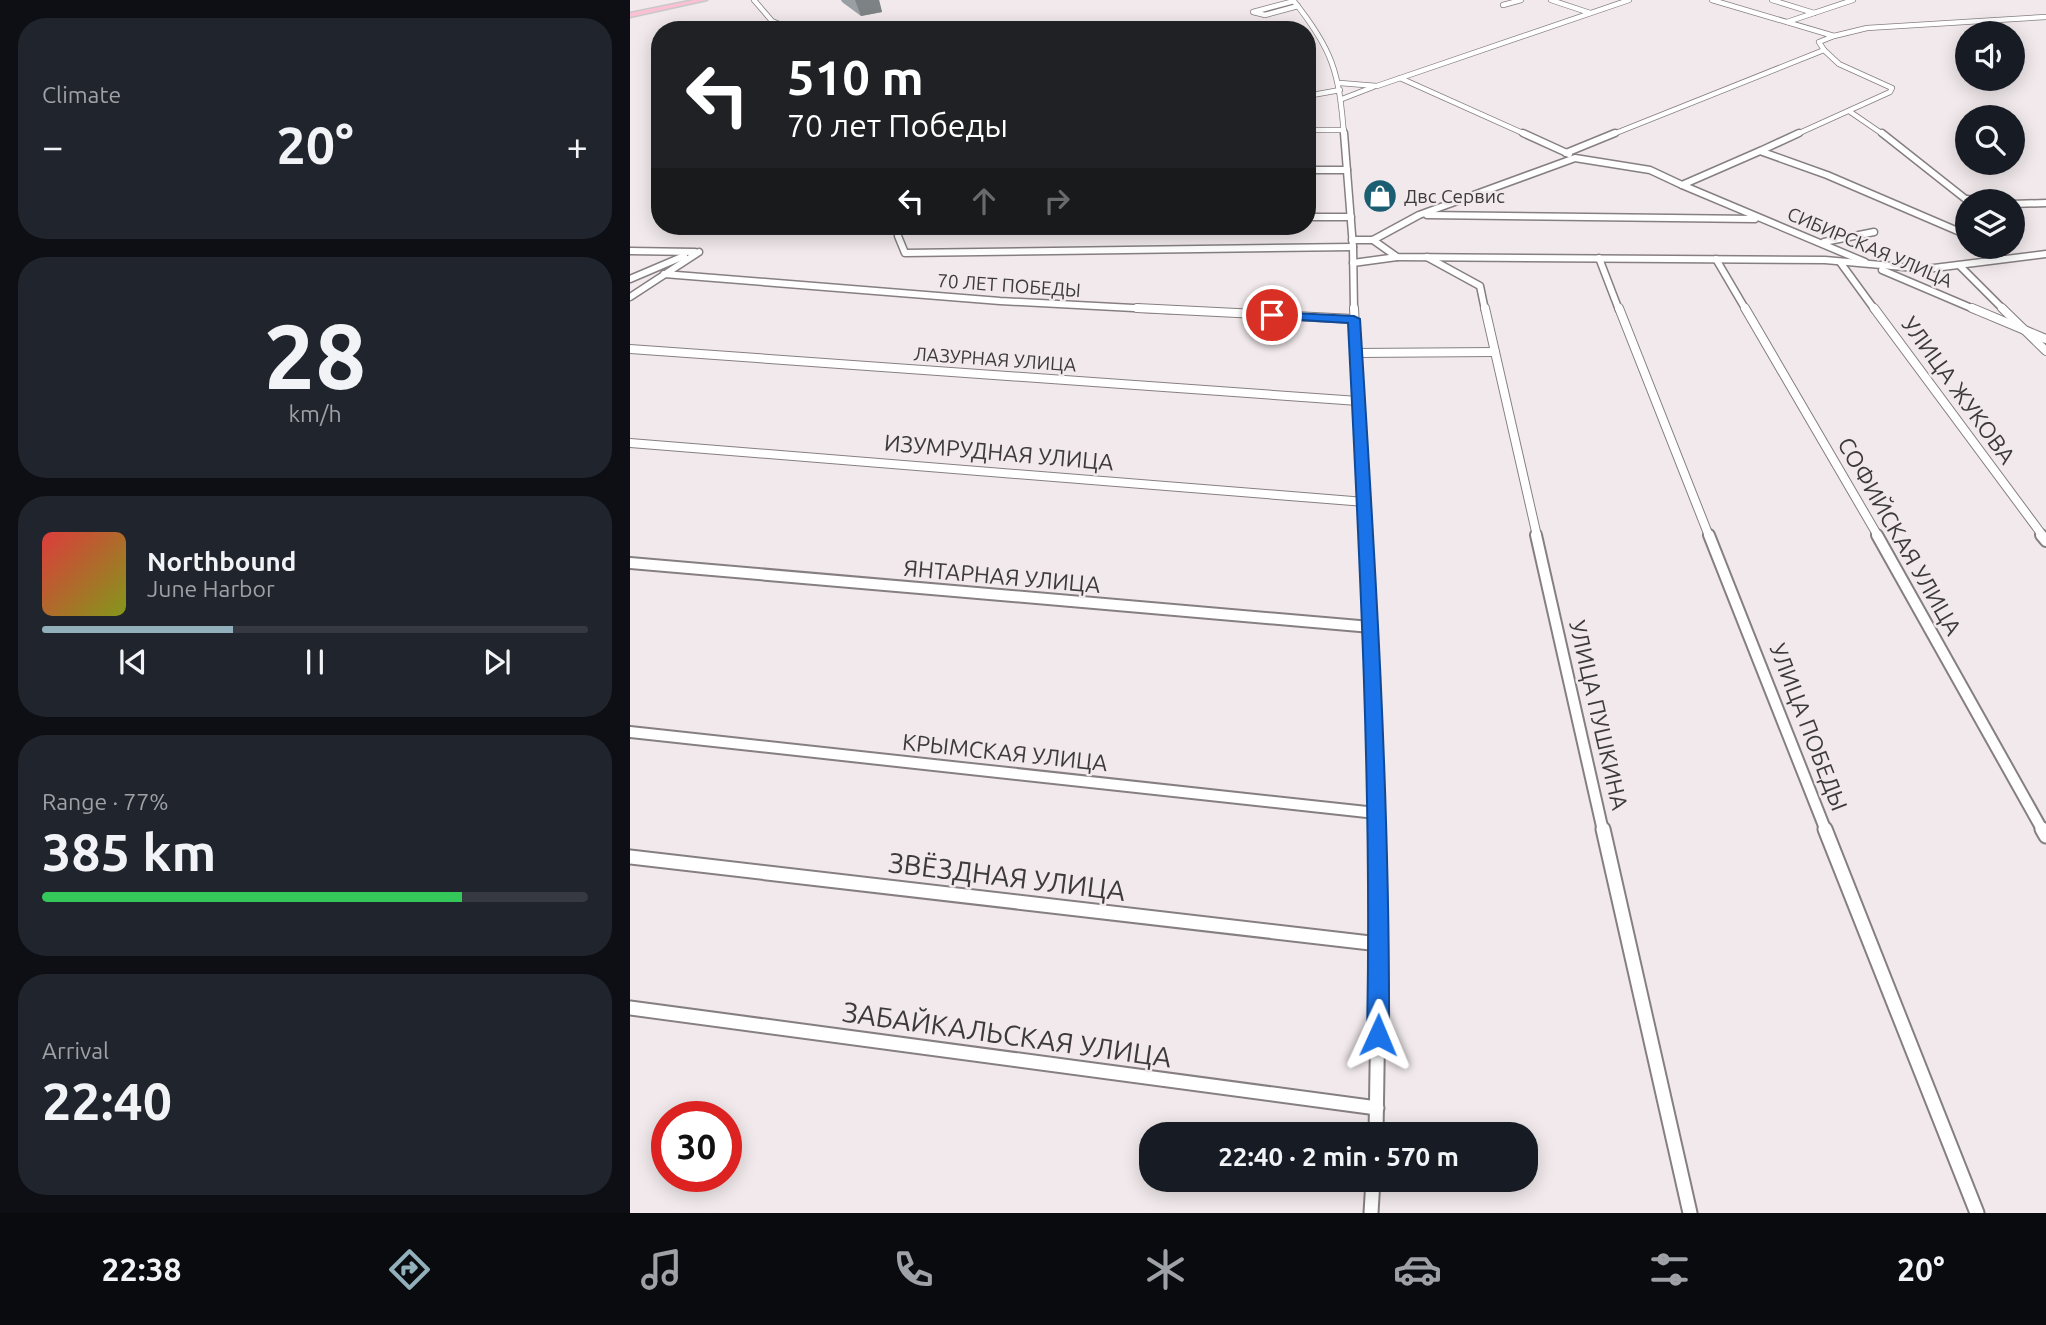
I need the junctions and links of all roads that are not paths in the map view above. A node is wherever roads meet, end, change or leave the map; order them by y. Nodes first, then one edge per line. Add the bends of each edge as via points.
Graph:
1 (704, 0) edge
2 (754, 0) edge
3 (1521, 0) edge
4 (1551, 0) edge
5 (1629, 0) edge
6 (1712, 0) edge
7 (1772, 0) edge
8 (1853, 0) edge
9 (1295, 2) edge
10 (1503, 5) dead end
11 (1590, 13) junction
12 (1815, 13) junction
13 (630, 15) edge
14 (2046, 17) edge
15 (772, 21) edge
16 (1310, 21) edge
17 (1787, 23) junction
18 (1316, 29) edge
19 (1809, 29) junction
20 (1834, 37) junction
21 (1819, 42) junction
22 (1824, 50) junction
23 (1400, 78) junction
24 (1340, 86) junction
25 (1377, 86) junction
26 (1316, 93) edge
27 (1342, 99) junction
28 (1849, 111) junction
29 (1316, 130) edge
30 (1344, 130) junction
31 (1760, 151) junction
32 (1566, 153) junction
33 (1575, 159) junction
34 (1316, 170) edge
35 (1347, 170) junction
36 (1682, 185) junction
37 (1955, 190) edge
38 (2046, 203) edge
39 (2025, 204) edge
40 (1419, 215) junction
41 (1316, 217) edge
42 (1350, 217) junction
43 (1762, 219) junction
44 (1955, 230) edge
45 (1874, 232) dead end
46 (898, 235) edge
47 (1373, 240) junction
48 (1824, 242) junction
49 (1352, 244) junction
50 (630, 251) edge
51 (695, 253) junction
52 (2046, 254) edge
53 (2025, 255) edge
54 (1397, 257) junction
55 (1426, 257) junction
56 (1599, 257) junction
57 (1716, 259) junction
58 (1992, 259) edge
59 (1840, 262) junction
60 (1353, 263) junction
61 (1960, 265) junction
62 (1874, 267) junction
63 (664, 274) junction
64 (630, 279) edge
65 (630, 297) edge
66 (1354, 319) junction
67 (2028, 331) junction
68 (2046, 339) edge
69 (630, 349) edge
70 (2046, 351) edge
71 (1495, 352) junction
72 (1356, 353) junction
73 (1358, 401) junction
74 (630, 443) edge
75 (1365, 502) junction
76 (2046, 541) edge
77 (630, 563) edge
78 (1371, 627) junction
79 (630, 732) edge
80 (1376, 813) junction
81 (2046, 835) edge
82 (630, 857) edge
83 (1379, 944) junction
84 (630, 1008) edge
85 (1377, 1108) junction
86 (1376, 1122) edge
87 (1372, 1192) edge
88 (1371, 1213) edge
89 (1690, 1213) edge
90 (1977, 1213) edge

1 - 13 main road
2 - 15 street
3 - 10 street
4 - 11 street
5 - 11 street
6 - 17 street
7 - 12 street
8 - 12 street
9 - 9 street via 1253,12 1265,15
9 - 16 street
11 - 23 street
12 - 17 street
14 - 20 street via 1867,28
17 - 19 street
18 - 24 street
19 - 20 street
19 - 21 street
20 - 21 street
21 - 22 street
22 - 28 street via 1842,67 1892,88
22 - 32 street
23 - 25 street
23 - 32 street
24 - 25 street
24 - 26 street
24 - 27 street
25 - 27 street
27 - 30 street
28 - 31 street
28 - 37 street
29 - 30 street
30 - 35 street
31 - 36 street
31 - 44 street
32 - 33 street
33 - 36 street, СИБИРСКАЯ УЛИЦА via 1650,170
33 - 40 street
34 - 35 street
35 - 42 street
36 - 43 street, СИБИРСКАЯ УЛИЦА
38 - 39 street
40 - 43 street
40 - 47 street
41 - 42 street
42 - 49 street
43 - 48 street, СИБИРСКАЯ УЛИЦА
45 - 48 street
46 - 49 street via 905,253
47 - 49 street
47 - 54 street
48 - 62 street, СИБИРСКАЯ УЛИЦА
49 - 60 street
50 - 51 street
51 - 63 street
51 - 64 street
52 - 53 street
54 - 55 street
54 - 60 street
55 - 56 street
55 - 71 street, УЛИЦА ПУШКИНА via 1480,286
56 - 57 street
56 - 90 street, УЛИЦА ПОБЕДЫ
57 - 59 street
57 - 81 street, СОФИЙСКАЯ УЛИЦА
58 - 61 street
59 - 62 street
59 - 76 street, УЛИЦА ЖУКОВА
60 - 66 street
61 - 62 street
61 - 67 street
62 - 67 street, СИБИРСКАЯ УЛИЦА
63 - 65 street
63 - 66 street, 70 ЛЕТ ПОБЕДЫ via 1000,301
66 - 72 street
67 - 68 street, СИБИРСКАЯ УЛИЦА
67 - 70 street
69 - 73 street, ЛАЗУРНАЯ УЛИЦА
71 - 72 street
71 - 89 street, УЛИЦА ПУШКИНА
72 - 73 street
73 - 75 street
74 - 75 street, ИЗУМРУДНАЯ УЛИЦА
75 - 78 street
77 - 78 street, ЯНТАРНАЯ УЛИЦА
78 - 80 street
79 - 80 street, КРЫМСКАЯ УЛИЦА
80 - 83 street
82 - 83 street, ЗВЁЗДНАЯ УЛИЦА
83 - 85 street
84 - 85 street, ЗАБАЙКАЛЬСКАЯ УЛИЦА
85 - 86 street
87 - 88 street

